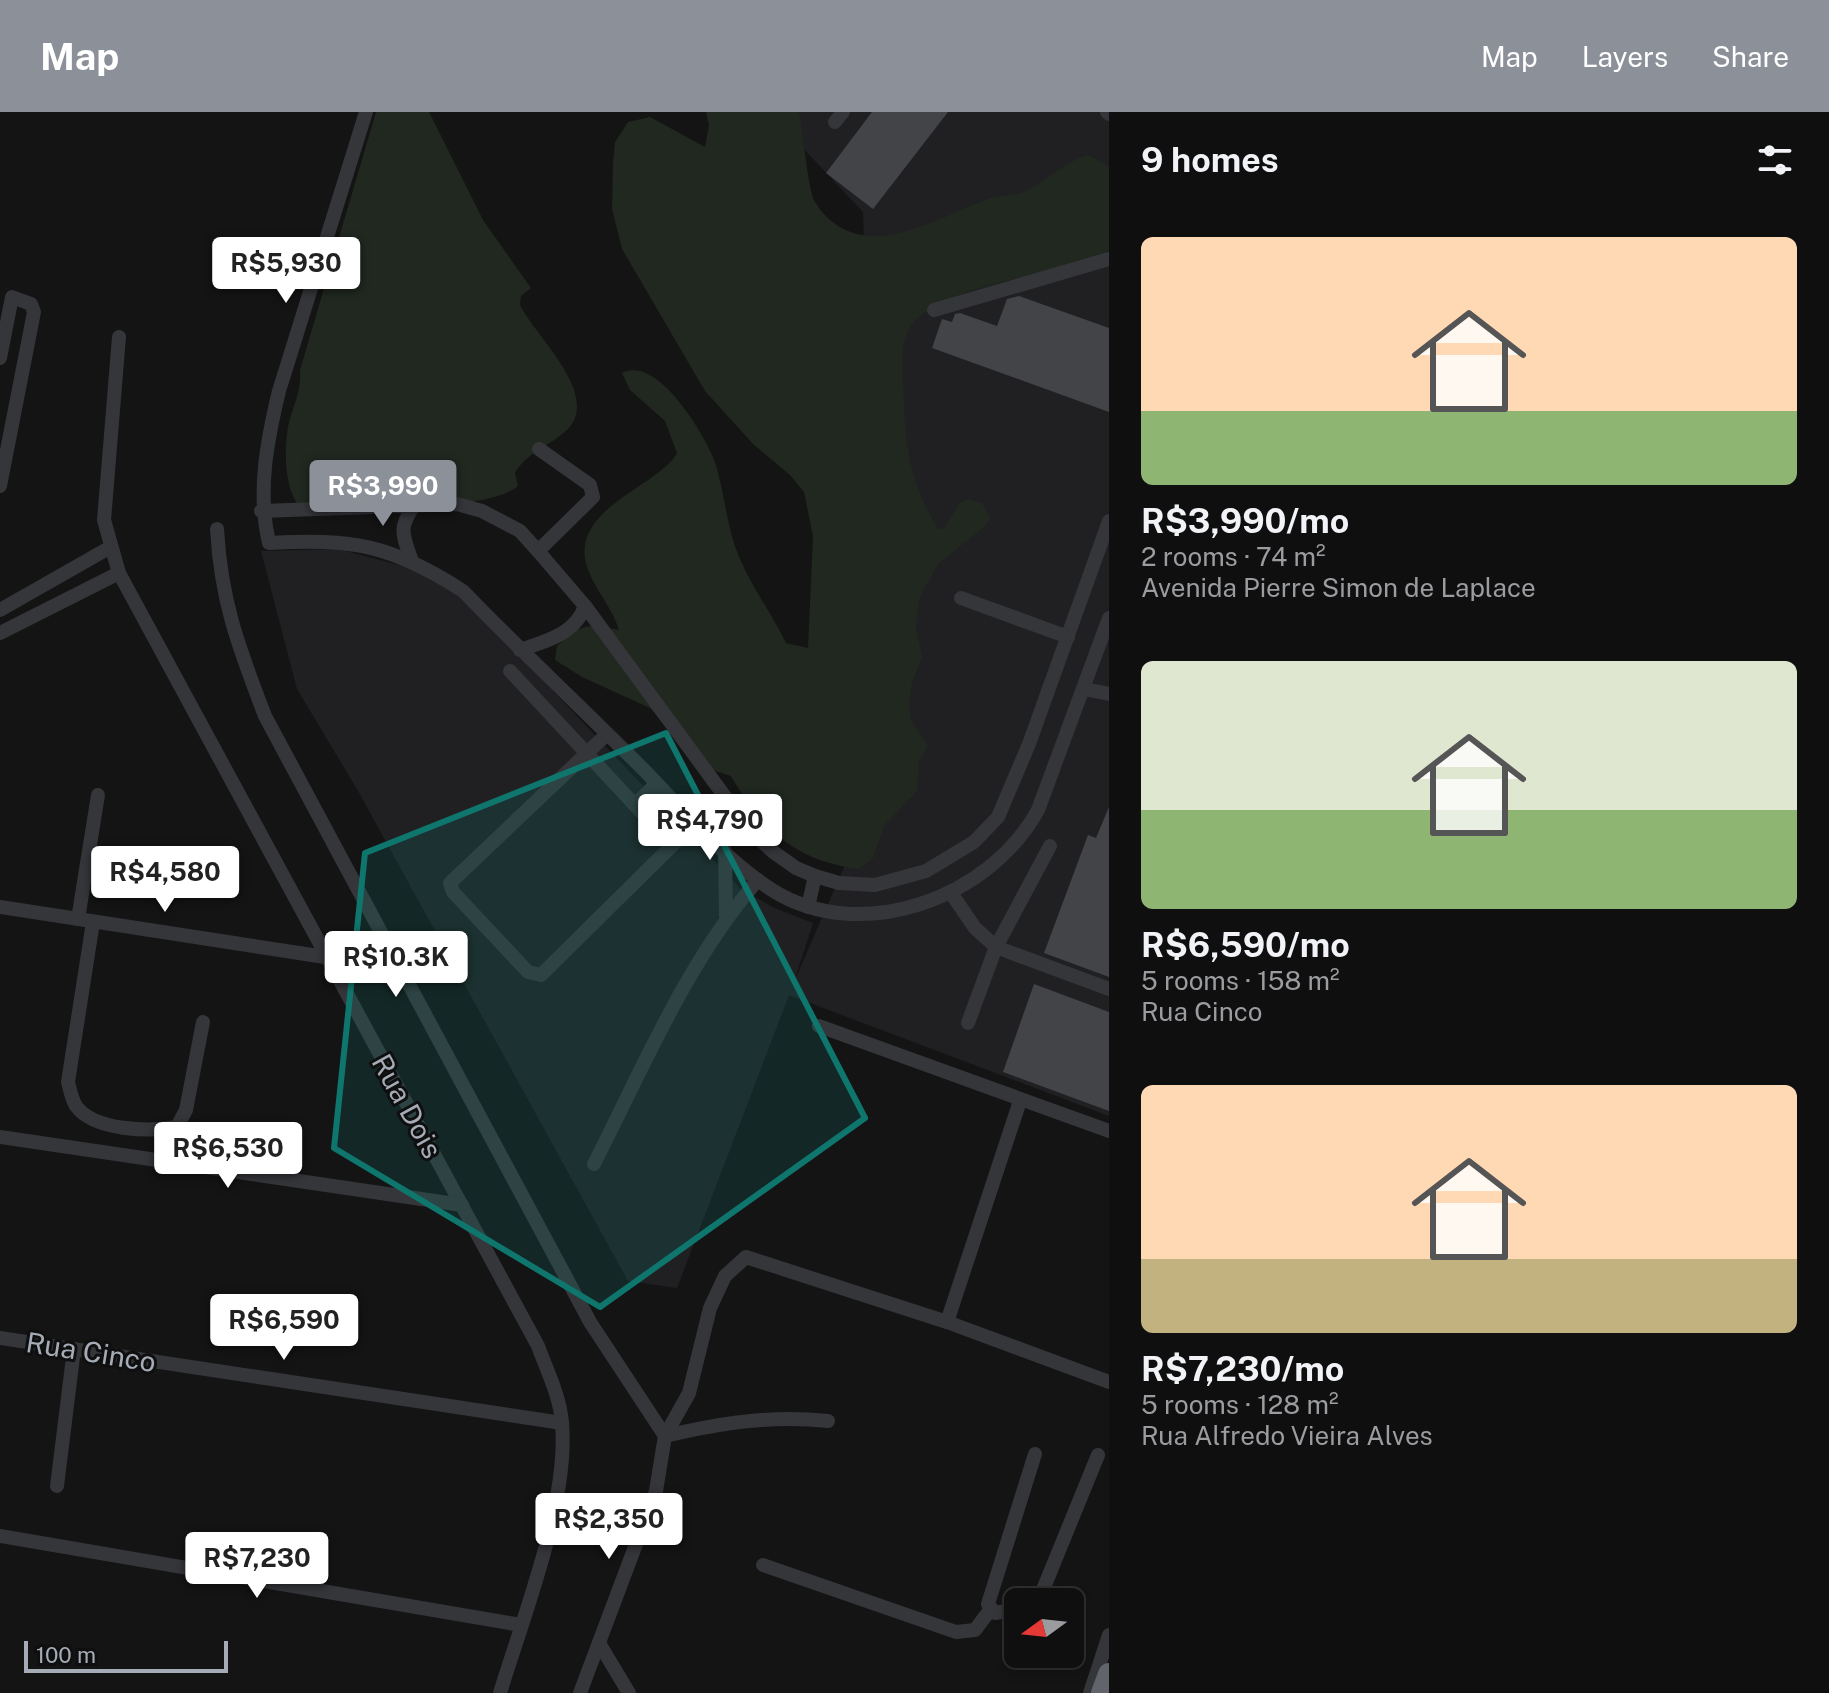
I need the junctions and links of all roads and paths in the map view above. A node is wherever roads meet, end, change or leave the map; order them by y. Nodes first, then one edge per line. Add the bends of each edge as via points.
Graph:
1 (366, 112) edge
2 (1109, 259) edge
3 (934, 310) dead end
4 (119, 337) dead end
5 (0, 358) edge
6 (539, 449) dead end
7 (0, 486) edge
8 (416, 503) junction
9 (261, 511) junction
10 (1109, 521) edge
11 (217, 529) dead end
12 (109, 548) junction
13 (538, 551) junction
14 (412, 561) junction
15 (119, 573) junction
16 (961, 598) dead end
17 (585, 606) junction
18 (0, 610) edge
19 (1109, 618) edge
20 (0, 633) edge
21 (1068, 637) junction
22 (520, 650) junction
23 (1094, 661) junction
24 (1109, 667) edge
25 (510, 671) dead end
26 (1084, 689) junction
27 (562, 690) junction
28 (1109, 694) edge
29 (544, 707) junction
30 (607, 734) junction
31 (587, 754) junction
32 (656, 784) junction
33 (98, 795) dead end
34 (635, 805) junction
35 (695, 823) junction
36 (672, 845) junction
37 (1050, 846) dead end
38 (725, 851) junction
39 (815, 876) junction
40 (758, 880) junction
41 (951, 893) junction
42 (0, 907) edge
43 (808, 907) junction
44 (726, 916) junction
45 (78, 919) junction
46 (93, 922) junction
47 (996, 947) junction
48 (325, 957) junction
49 (1109, 989) edge
50 (203, 1022) dead end
51 (968, 1023) dead end
52 (819, 1026) dead end
53 (1020, 1101) junction
54 (1109, 1131) edge
55 (0, 1137) edge
56 (594, 1164) dead end
57 (462, 1205) junction
58 (947, 1322) junction
59 (0, 1338) edge
60 (74, 1349) junction
61 (1109, 1382) edge
62 (828, 1421) dead end
63 (562, 1423) junction
64 (665, 1436) junction
65 (1035, 1454) dead end
66 (1098, 1455) dead end
67 (57, 1486) dead end
68 (0, 1536) edge
69 (763, 1565) dead end
70 (1044, 1588) edge
71 (990, 1610) junction
72 (1004, 1611) edge
73 (521, 1625) junction
74 (1109, 1635) edge
75 (599, 1643) junction
76 (1109, 1674) edge
77 (500, 1693) edge
78 (580, 1693) edge
79 (629, 1693) edge
80 (1090, 1693) edge
81 (1102, 1693) edge

1 - 9 street via 279,391
2 - 3 street
4 - 12 street, Rua Dois via 104,493
5 - 7 street via 12,297 24,300 34,312
6 - 13 street via 590,485 593,497
8 - 9 street
8 - 13 street via 482,511 520,531
8 - 14 street via 402,530
9 - 14 street via 269,543 348,543 390,550
10 - 21 street
11 - 64 street via 220,579 235,639 265,716 590,1322
12 - 15 street, Rua Dois
12 - 18 street
13 - 17 street
14 - 22 street via 463,591
15 - 20 street
15 - 48 street, Rua Dois
16 - 21 street
17 - 22 street via 580,621 560,636
17 - 39 street via 748,828 796,868
19 - 23 street
21 - 39 street via 1012,790 998,817 974,842 926,871 875,885
22 - 27 street
23 - 24 street
23 - 26 street
25 - 29 street
26 - 28 street
26 - 41 street via 1028,828 994,865
27 - 29 street
27 - 30 street
29 - 31 street
30 - 31 street
30 - 32 street
31 - 34 street
31 - 36 street via 450,883 463,903 528,972 541,975
32 - 34 street
32 - 35 street
33 - 45 street
34 - 36 street
35 - 36 street
35 - 38 street
37 - 47 street
38 - 40 street
38 - 44 street
39 - 43 street
40 - 43 street
40 - 44 street
41 - 43 street via 870,913
41 - 47 street
42 - 45 street
44 - 56 street
45 - 46 street
46 - 48 street
46 - 50 street via 68,1082 75,1105 92,1121 159,1130 177,1127 186,1110
47 - 49 street
47 - 51 street
48 - 57 street, Rua Dois
52 - 53 street
53 - 54 street
53 - 58 street
55 - 57 street
57 - 63 street, Rua Dois via 538,1346
58 - 61 street
58 - 64 street via 746,1257 725,1276 710,1308 689,1393
59 - 60 street, Rua Cinco
60 - 63 street, Rua Cinco
60 - 67 street
62 - 64 street via 731,1421
63 - 73 street, Rua Dois via 551,1517
64 - 75 street via 656,1491
65 - 71 street
66 - 70 street
68 - 73 street
69 - 71 street via 956,1632 975,1630
71 - 72 street
73 - 77 street, Rua Dois
74 - 80 street
75 - 78 street
75 - 79 street
76 - 81 highway

